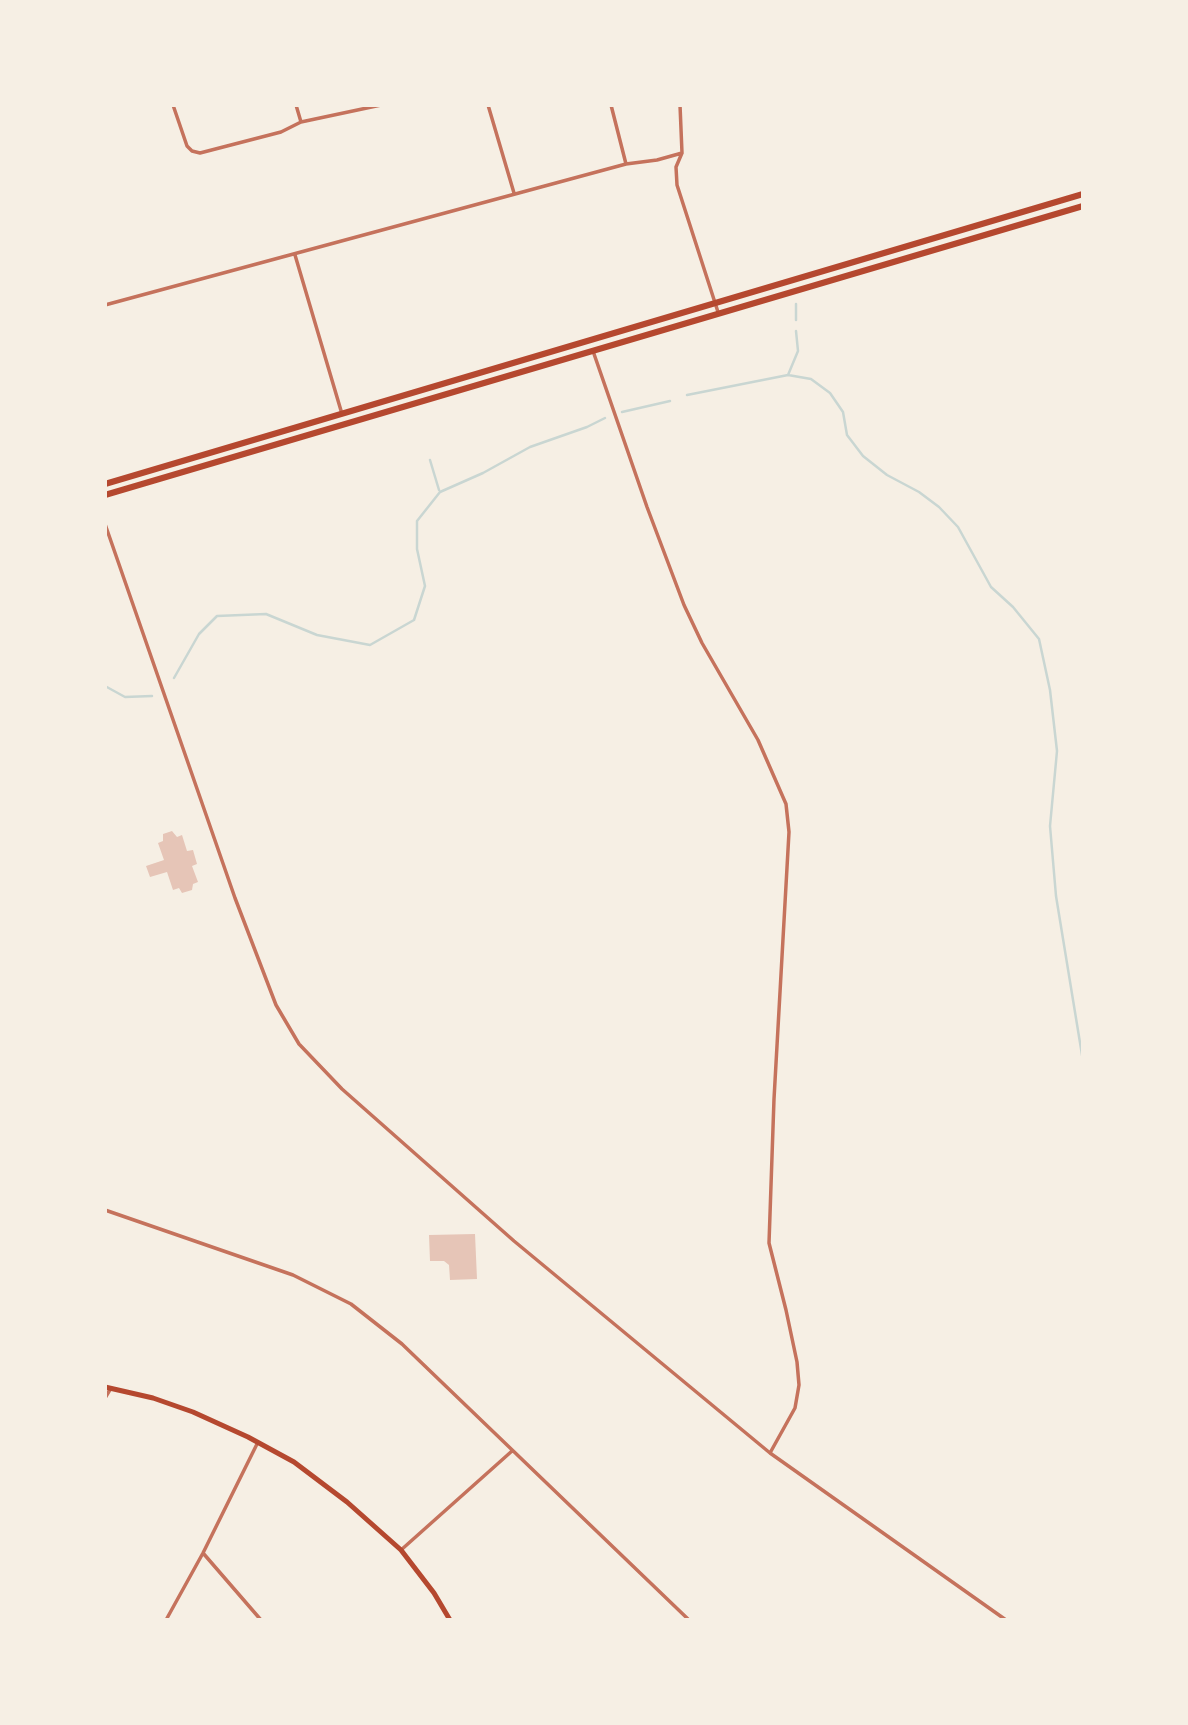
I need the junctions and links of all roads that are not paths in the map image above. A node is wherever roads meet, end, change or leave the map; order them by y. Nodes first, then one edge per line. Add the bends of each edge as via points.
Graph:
1 (173, 105) edge
2 (296, 105) edge
3 (381, 105) edge
4 (488, 105) edge
5 (611, 105) edge
6 (680, 105) edge
7 (301, 122) junction
8 (682, 153) junction
9 (626, 164) junction
10 (514, 194) junction
11 (1083, 194) edge
12 (1083, 206) edge
13 (1012, 215) junction
14 (1015, 226) junction
15 (295, 255) junction
16 (715, 303) junction
17 (105, 305) edge
18 (719, 314) junction
19 (593, 351) junction
20 (342, 414) junction
21 (105, 484) edge
22 (105, 495) edge
23 (105, 523) edge
24 (105, 1210) edge
25 (108, 1388) edge
26 (105, 1398) edge
27 (258, 1442) junction
28 (513, 1451) junction
29 (770, 1453) junction
30 (401, 1550) junction
31 (203, 1553) junction
32 (166, 1620) edge
33 (261, 1620) edge
34 (450, 1620) edge
35 (689, 1620) edge
36 (1006, 1620) edge

1 - 7 street via 187,146 200,153 281,132
2 - 7 street
3 - 7 street
4 - 10 street
5 - 9 street
6 - 8 street
8 - 9 street
8 - 16 street via 676,167 677,185
9 - 10 street
10 - 15 street
11 - 13 main road
12 - 14 main road
13 - 14 main road
13 - 16 main road
14 - 18 main road
15 - 17 street
15 - 20 street
16 - 18 street
16 - 20 main road
18 - 19 main road
19 - 22 main road
19 - 29 street via 684,605 758,740 786,804 789,832 769,1242 799,1385 795,1408
20 - 21 main road
23 - 29 street via 236,898 276,1005 299,1044 342,1089 514,1241
24 - 28 street via 293,1275 351,1304 402,1344
25 - 26 street
25 - 27 main road via 173,1405
27 - 30 main road via 333,1491
27 - 31 street
28 - 30 street
28 - 35 street
29 - 36 street
30 - 34 main road
31 - 32 street
31 - 33 street

